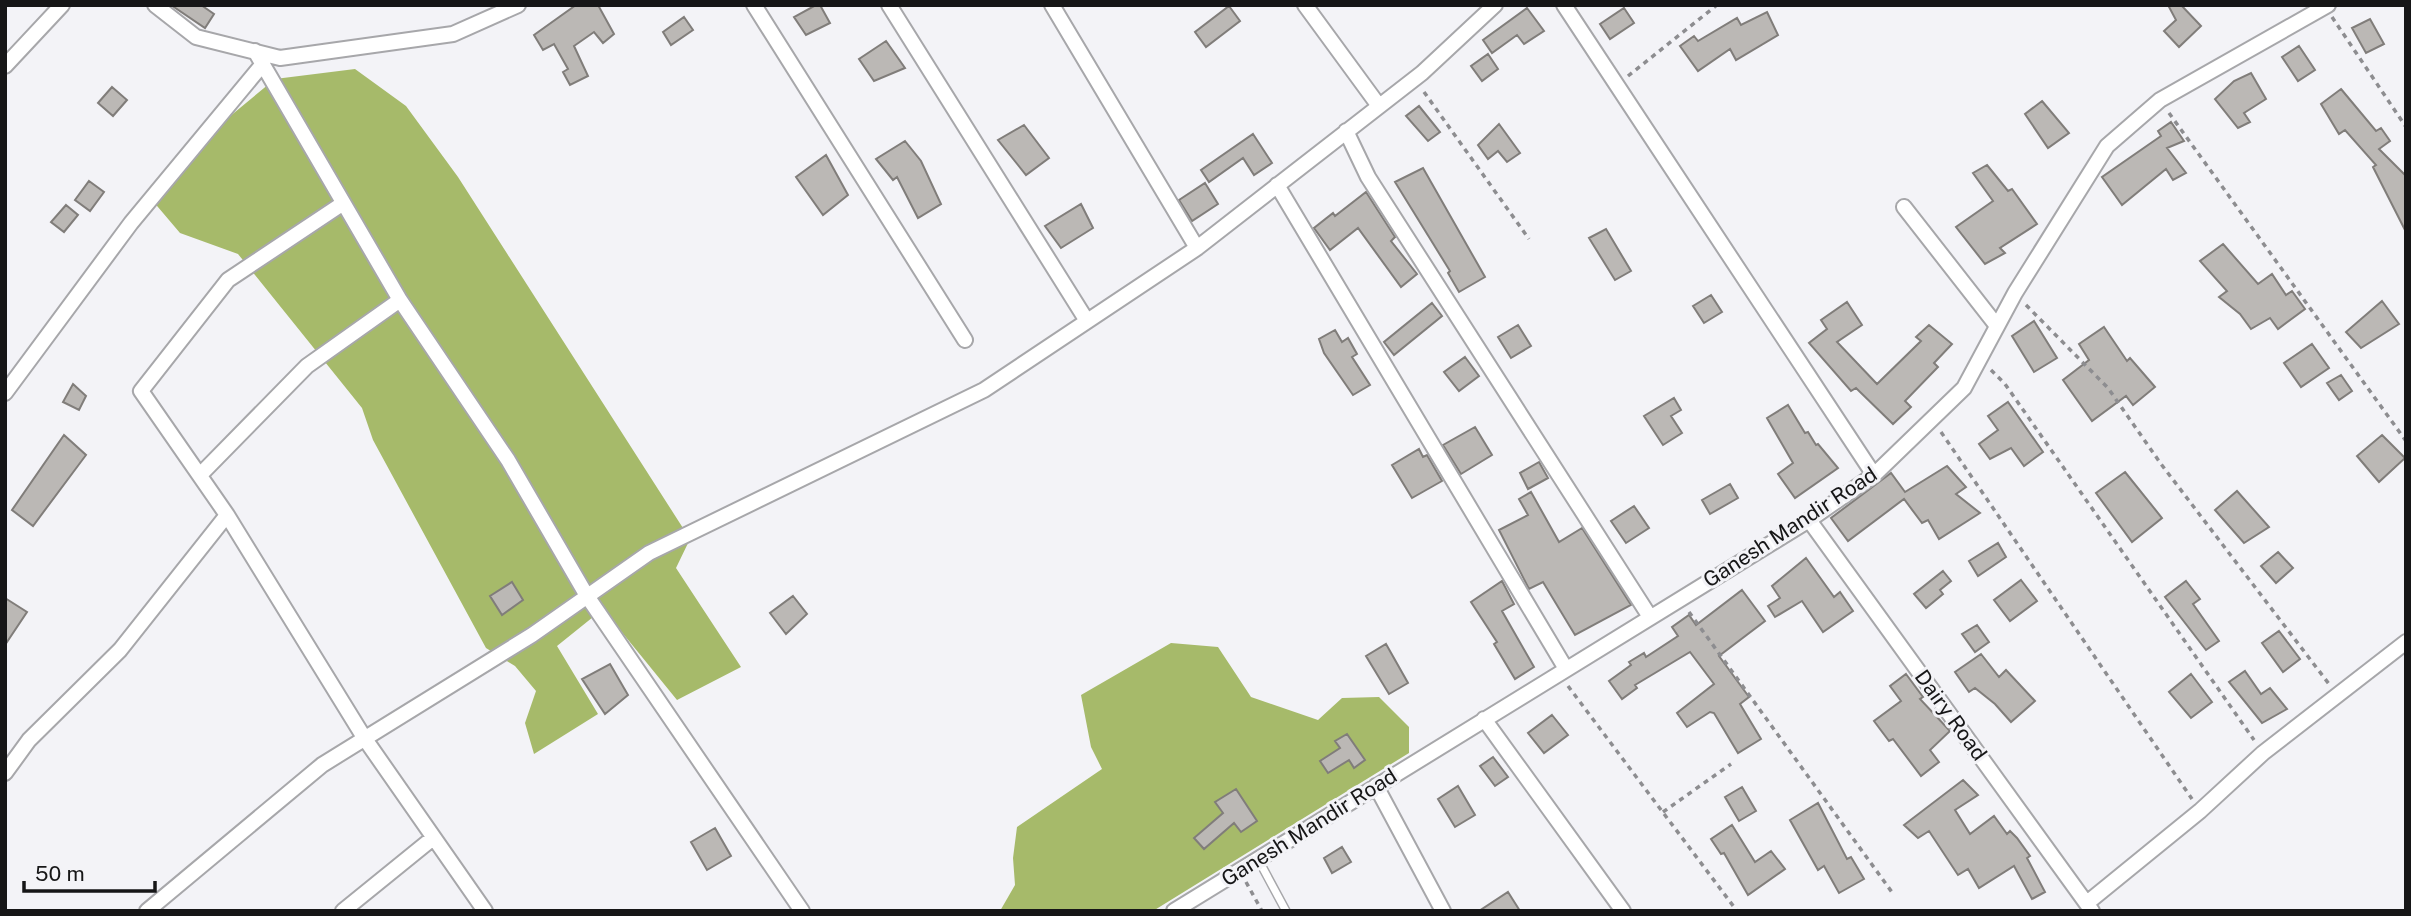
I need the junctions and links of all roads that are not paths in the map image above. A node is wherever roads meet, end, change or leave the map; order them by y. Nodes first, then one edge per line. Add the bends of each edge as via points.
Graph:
1 (62, 5) edge
2 (155, 5) edge
3 (518, 5) edge
4 (754, 5) edge
5 (889, 5) edge
6 (1052, 5) edge
7 (1305, 5) edge
8 (1495, 5) edge
9 (1564, 5) edge
10 (2318, 8) edge
11 (255, 51) junction
12 (262, 65) junction
13 (5, 66) edge
14 (1379, 106) junction
15 (1346, 131) junction
16 (1277, 186) junction
17 (342, 204) junction
18 (1904, 207) dead end
19 (1197, 248) junction
20 (401, 300) junction
21 (1087, 321) junction
22 (1997, 326) junction
23 (965, 340) dead end
24 (5, 393) edge
25 (200, 475) junction
26 (1874, 475) junction
27 (227, 515) junction
28 (1809, 520) junction
29 (587, 596) junction
30 (1650, 617) junction
31 (2406, 642) edge
32 (1562, 671) junction
33 (1484, 719) junction
34 (365, 739) junction
35 (5, 773) edge
36 (1376, 786) junction
37 (433, 838) junction
38 (1258, 859) junction
39 (2090, 907) edge
40 (147, 911) edge
41 (343, 911) edge
42 (485, 911) edge
43 (802, 911) edge
44 (1174, 911) edge
45 (1286, 911) edge
46 (1443, 911) edge
47 (1623, 911) edge

1 - 13 street
2 - 11 street via 195,37
3 - 11 street via 453,34 281,58
4 - 23 street
5 - 21 street
6 - 19 street
7 - 14 street
8 - 14 street
9 - 26 street
10 - 22 street, Ganesh Mandir Road via 2160,100 2107,146
11 - 12 street
12 - 17 street
12 - 24 street via 131,223
14 - 15 street
15 - 16 street
15 - 30 street via 1368,177
16 - 19 street
16 - 32 street
17 - 20 street
17 - 25 street via 228,280 141,391
18 - 22 street
19 - 21 street
20 - 25 street via 307,366
20 - 29 street via 508,460
21 - 29 street via 984,390 649,553
22 - 26 street, Ganesh Mandir Road via 1964,388
25 - 27 street
26 - 28 street, Ganesh Mandir Road
27 - 34 street
27 - 35 street via 120,650 29,740
28 - 30 street, Ganesh Mandir Road
28 - 39 street, Dairy Road
29 - 34 street
29 - 43 street
30 - 32 street, Ganesh Mandir Road
31 - 39 street via 2263,753
32 - 33 street, Ganesh Mandir Road
33 - 36 street, Ganesh Mandir Road
33 - 47 street
34 - 37 street
34 - 40 street via 323,765
36 - 38 street, Ganesh Mandir Road
36 - 46 street
37 - 41 street
37 - 42 street
38 - 44 street, Ganesh Mandir Road
38 - 45 lane

